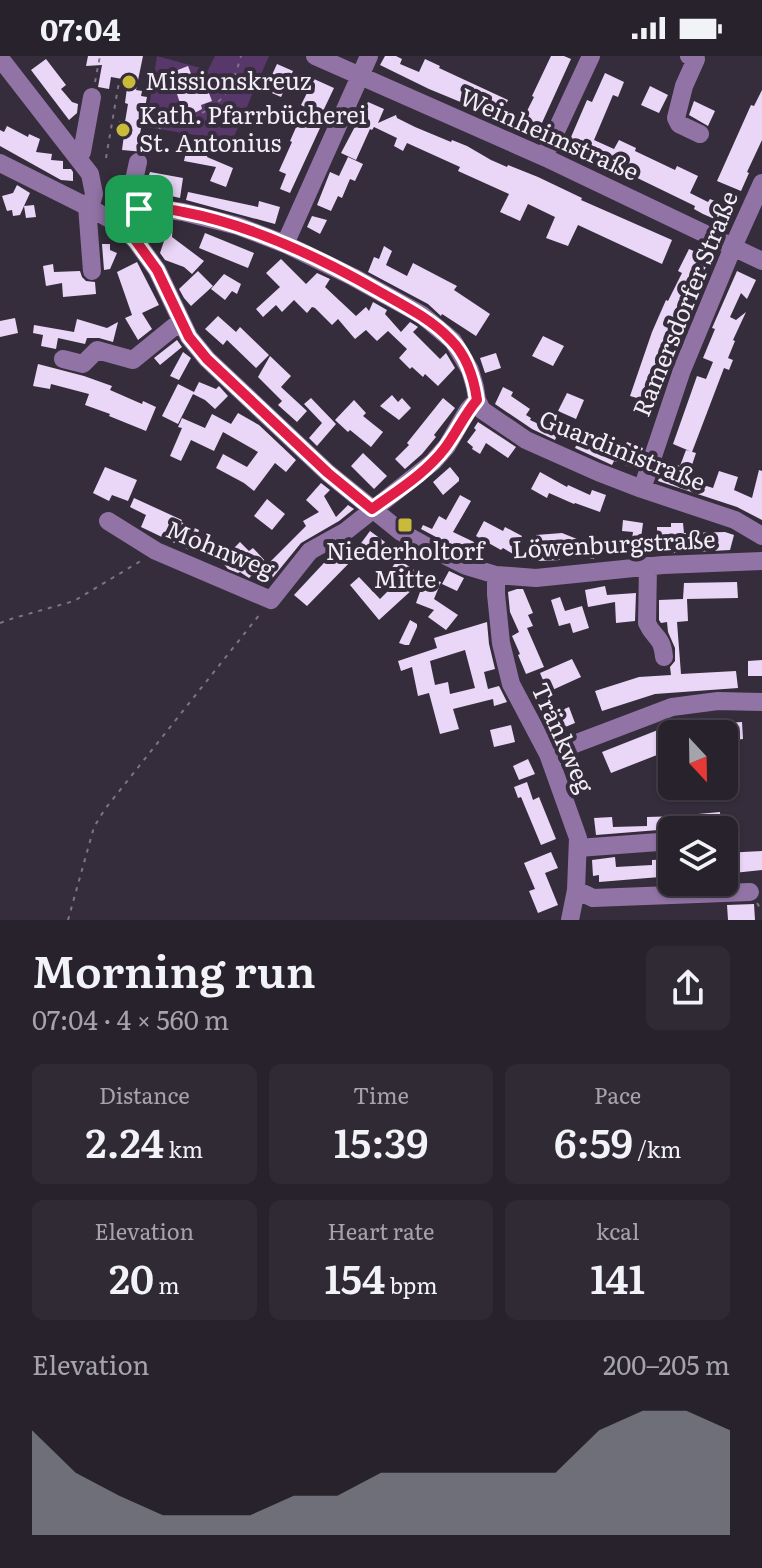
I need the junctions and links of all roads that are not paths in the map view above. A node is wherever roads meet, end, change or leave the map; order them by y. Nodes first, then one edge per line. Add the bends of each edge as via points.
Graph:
1 (315, 56) edge
2 (369, 56) edge
3 (591, 56) edge
4 (0, 58) edge
5 (692, 58) edge
6 (359, 77) junction
7 (92, 97) road end
8 (700, 134) dead end
9 (78, 157) junction
10 (544, 157) junction
11 (138, 162) dead end
12 (0, 163) edge
13 (762, 183) edge
14 (88, 207) junction
15 (139, 209) junction
16 (122, 226) junction
17 (285, 244) junction
18 (733, 247) junction
19 (762, 261) edge
20 (92, 271) dead end
21 (181, 321) junction
22 (63, 359) dead end
23 (477, 400) junction
24 (642, 489) junction
25 (372, 509) junction
26 (108, 521) dead end
27 (762, 536) edge
28 (762, 561) edge
29 (648, 566) junction
30 (496, 575) junction
31 (664, 657) dead end
32 (762, 702) edge
33 (548, 754) junction
34 (658, 842) edge
35 (578, 848) junction
36 (576, 890) junction
37 (750, 892) dead end
38 (570, 920) edge

1 - 6 street, Weinheimstraße
2 - 6 street
3 - 10 street
4 - 9 street
5 - 8 street via 676,118
6 - 10 street, Weinheimstraße
6 - 17 street
7 - 9 street
9 - 14 street via 90,174 94,194
10 - 18 street, Weinheimstraße
11 - 15 street via 131,194
12 - 14 street, Löwenburgstraße
13 - 18 street, Ramersdorfer Straße
14 - 16 street, Löwenburgstraße
14 - 20 street
15 - 16 street
15 - 17 street via 183,212
16 - 21 street, Löwenburgstraße via 157,270
17 - 23 street via 422,315 453,341 470,370
18 - 19 street, Weinheimstraße
18 - 24 street, Ramersdorfer Straße via 682,370
21 - 22 street via 133,360 97,350 83,364
21 - 25 street, Löwenburgstraße via 207,359
23 - 24 street, Guardinistraße via 482,410 526,440
23 - 25 street, Mohnweg via 433,462
24 - 27 street, Guardinistraße via 735,520
25 - 26 street, Mohnweg via 310,551 271,600 156,551
25 - 30 street, Löwenburgstraße via 428,547
28 - 29 street, Löwenburgstraße
29 - 30 street, Löwenburgstraße via 536,578
29 - 31 street via 647,623 663,645
30 - 33 street, Tränkweg via 501,643 511,684
32 - 33 street via 672,707
33 - 35 street, Tränkweg
34 - 35 street
35 - 36 street, Tränkweg
36 - 37 street via 593,898
36 - 38 street, Tränkweg

